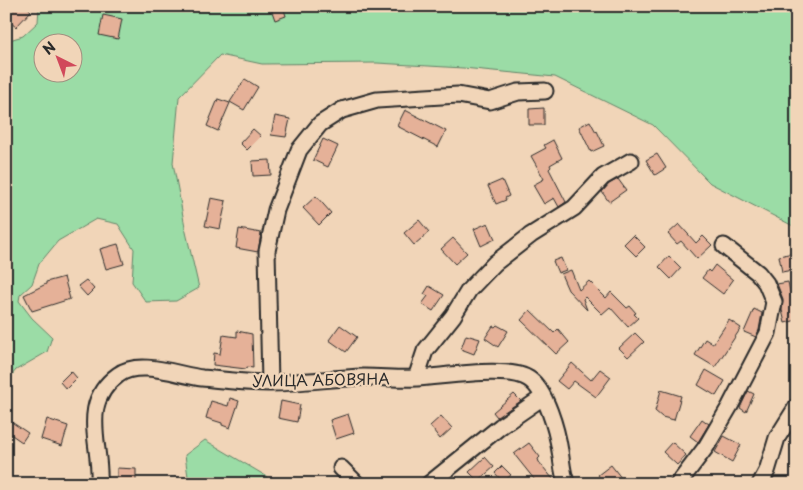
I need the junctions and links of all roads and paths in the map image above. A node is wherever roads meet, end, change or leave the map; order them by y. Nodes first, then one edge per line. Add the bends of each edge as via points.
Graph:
1 (545, 91) dead end
2 (631, 161) dead end
3 (724, 246) dead end
4 (416, 378) junction
5 (270, 383) junction
6 (543, 396) junction
7 (797, 406) edge
8 (341, 468) dead end
9 (99, 484) edge
10 (357, 484) edge
11 (429, 484) edge
12 (567, 484) edge
13 (678, 484) edge
14 (760, 484) edge

1 - 5 street via 518,92 490,100 458,95 377,100 342,110 320,124 299,150 276,210 267,251
2 - 4 street via 603,177 574,208 495,263 469,290 425,351
3 - 13 street via 758,274 774,302 768,333 730,406 706,447
4 - 5 street, УЛИЦА АБОВЯНА via 366,377
4 - 6 street, УЛИЦА АБОВЯНА via 508,372 529,379
5 - 9 street, УЛИЦА АБОВЯНА via 201,378 148,368 130,368 119,374 100,394 94,410
6 - 11 street
6 - 12 street, УЛИЦА АБОВЯНА via 558,434
7 - 14 street via 776,438
8 - 10 street

